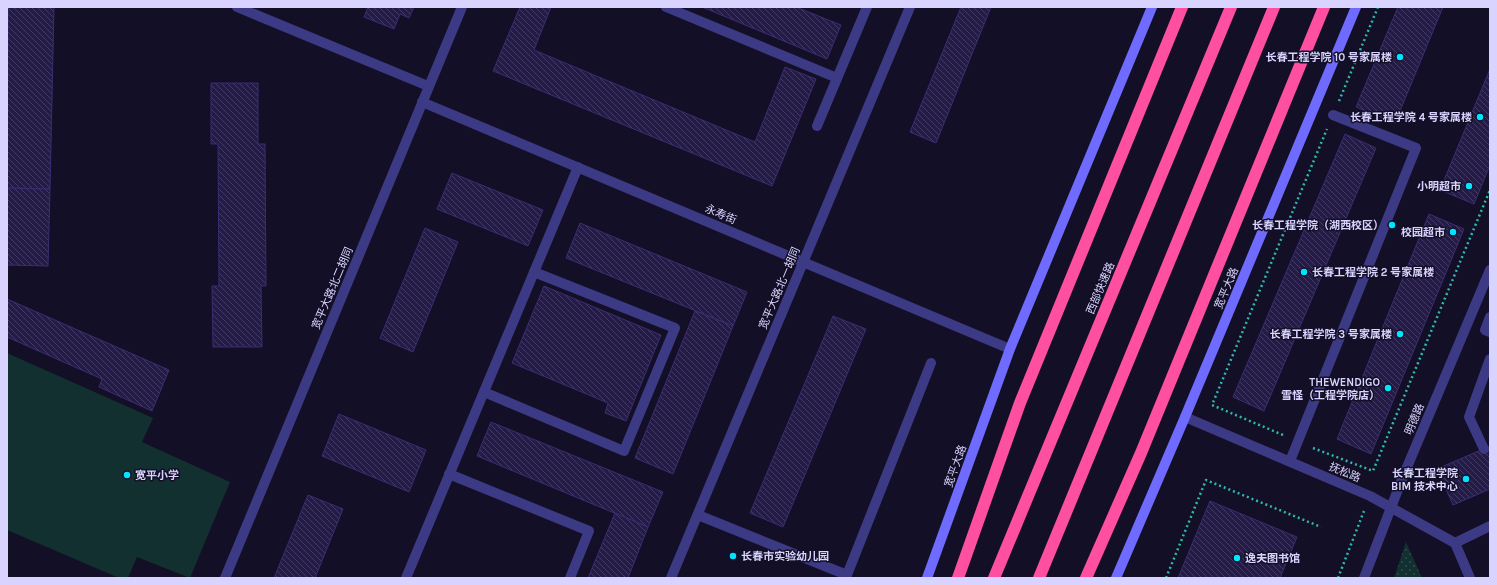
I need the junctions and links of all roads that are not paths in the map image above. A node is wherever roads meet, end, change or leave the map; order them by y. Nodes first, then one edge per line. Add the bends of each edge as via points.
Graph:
1 (237, 7) edge
2 (462, 7) edge
3 (666, 7) edge
4 (867, 7) edge
5 (910, 7) edge
6 (1152, 7) edge
7 (1182, 7) edge
8 (1231, 7) edge
9 (1274, 7) edge
10 (1324, 7) edge
11 (1356, 7) edge
12 (837, 78) junction
13 (428, 86) junction
14 (422, 102) junction
15 (1333, 115) dead end
16 (817, 126) dead end
17 (578, 167) junction
18 (803, 261) junction
19 (1490, 270) edge
20 (534, 272) junction
21 (1490, 317) edge
22 (1490, 332) edge
23 (1010, 349) junction
24 (1490, 359) edge
25 (931, 363) dead end
26 (484, 392) junction
27 (1185, 417) junction
28 (1484, 448) dead end
29 (1290, 462) junction
30 (449, 474) junction
31 (1391, 508) junction
32 (698, 515) junction
33 (1490, 526) edge
34 (1455, 543) junction
35 (225, 578) edge
36 (406, 578) edge
37 (570, 578) edge
38 (671, 578) edge
39 (927, 578) edge
40 (958, 578) edge
41 (994, 578) edge
42 (1039, 578) edge
43 (1086, 578) edge
44 (1116, 578) edge
45 (1364, 578) edge
46 (1470, 578) edge

1 - 13 street
2 - 13 street, 宽平大路北二胡同
3 - 12 street
4 - 12 street
5 - 18 street, 宽平大路北一胡同
6 - 23 main road, 宽平大路
7 - 40 highway via 1020,403
8 - 41 highway, 西部快速路
9 - 42 highway
10 - 43 highway via 1141,453
11 - 27 main road, 宽平大路
12 - 16 street
13 - 14 street, 宽平大路北二胡同
14 - 17 street, 永寿街
14 - 35 street, 宽平大路北二胡同
15 - 29 street via 1416,148
17 - 18 street, 永寿街
17 - 20 street
18 - 23 street, 永寿街
18 - 32 street, 宽平大路北一胡同
19 - 31 street, 明德路
20 - 26 street
20 - 26 street via 675,328 624,451
21 - 22 street via 1485,330
23 - 39 main road, 宽平大路
24 - 28 street via 1469,417
25 - 32 street via 847,574
26 - 30 street
27 - 29 street, 抚松路
27 - 44 main road, 宽平大路
29 - 31 street, 抚松路 via 1370,496
30 - 36 street
30 - 37 street via 589,531
31 - 34 street, 抚松路
31 - 45 street, 明德路
32 - 38 street, 宽平大路北一胡同
33 - 34 street
34 - 46 street

